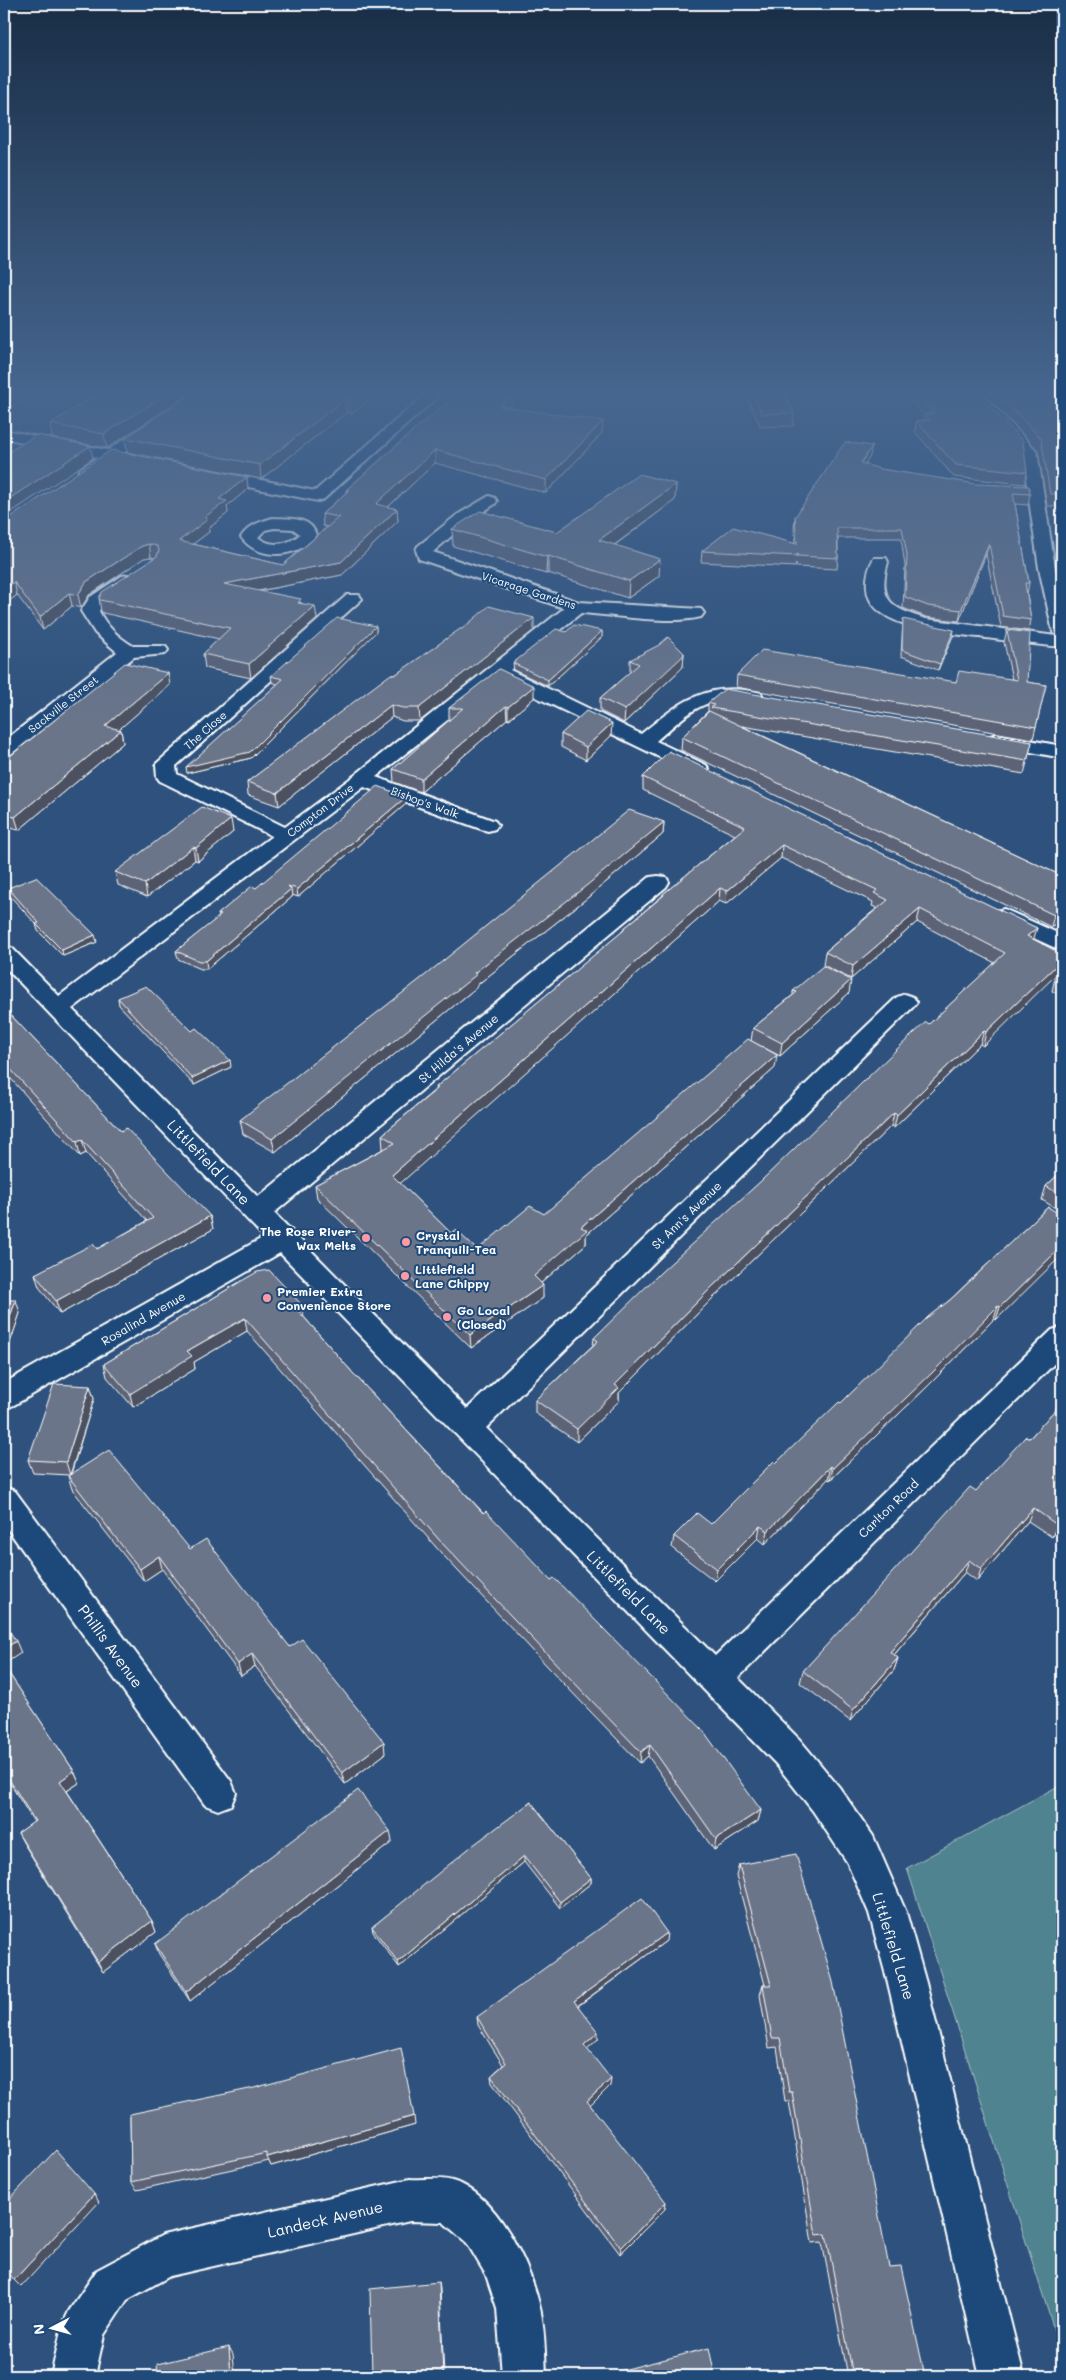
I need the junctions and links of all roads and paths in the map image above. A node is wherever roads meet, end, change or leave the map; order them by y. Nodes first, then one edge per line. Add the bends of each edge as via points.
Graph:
1 (310, 504) edge
2 (484, 504) edge
3 (1038, 504) edge
4 (290, 523) dead end
5 (880, 562) dead end
6 (1055, 568) edge
7 (143, 569) edge
8 (353, 599) dead end
9 (577, 607) junction
10 (695, 613) dead end
11 (1062, 632) edge
12 (1062, 642) edge
13 (159, 650) dead end
14 (125, 655) junction
15 (498, 671) junction
16 (768, 699) edge
17 (984, 738) edge
18 (643, 742) junction
19 (4, 750) edge
20 (1062, 752) edge
21 (715, 777) edge
22 (362, 779) junction
23 (488, 825) dead end
24 (286, 835) junction
25 (658, 882) dead end
26 (991, 910) edge
27 (1062, 944) edge
28 (4, 952) edge
29 (905, 1002) dead end
30 (58, 1008) junction
31 (258, 1212) junction
32 (282, 1239) junction
33 (1062, 1338) edge
34 (4, 1397) edge
35 (466, 1428) junction
36 (4, 1500) edge
37 (714, 1678) junction
38 (218, 1793) dead end
39 (73, 2376) edge
40 (524, 2376) edge
41 (1002, 2376) edge

1 - 4 street
2 - 9 street, Vicarage Gardens via 424,550 425,555
3 - 6 street
5 - 12 street via 874,586 877,596 885,608 901,617 923,624
6 - 11 street
7 - 14 street via 96,601 90,611 94,621
8 - 24 street, The Close via 166,764 167,777
9 - 10 street, Vicarage Gardens
9 - 15 street, Compton Drive
13 - 14 street
14 - 19 street, Sackville Street
15 - 18 street
15 - 22 street, Compton Drive
16 - 18 street via 724,693 700,698
17 - 20 street
18 - 21 street
22 - 23 street, Bishop's Walk
22 - 24 street, Compton Drive
24 - 30 street, Compton Drive
25 - 31 street, St Hilda's Avenue
26 - 27 street
28 - 30 street, Littlefield Lane
29 - 35 street, St Ann's Avenue
30 - 31 street, Littlefield Lane
31 - 32 street, Littlefield Lane
32 - 34 street, Rosalind Avenue
32 - 35 street, Littlefield Lane
33 - 37 street, Carlton Road
35 - 37 street, Littlefield Lane
36 - 38 street, Phillis Avenue
37 - 41 street, Littlefield Lane via 788,1752 826,1799 860,1849 887,1912
39 - 40 street, Landeck Avenue via 84,2326 112,2285 164,2256 410,2200 451,2201 482,2228 504,2264 519,2308

